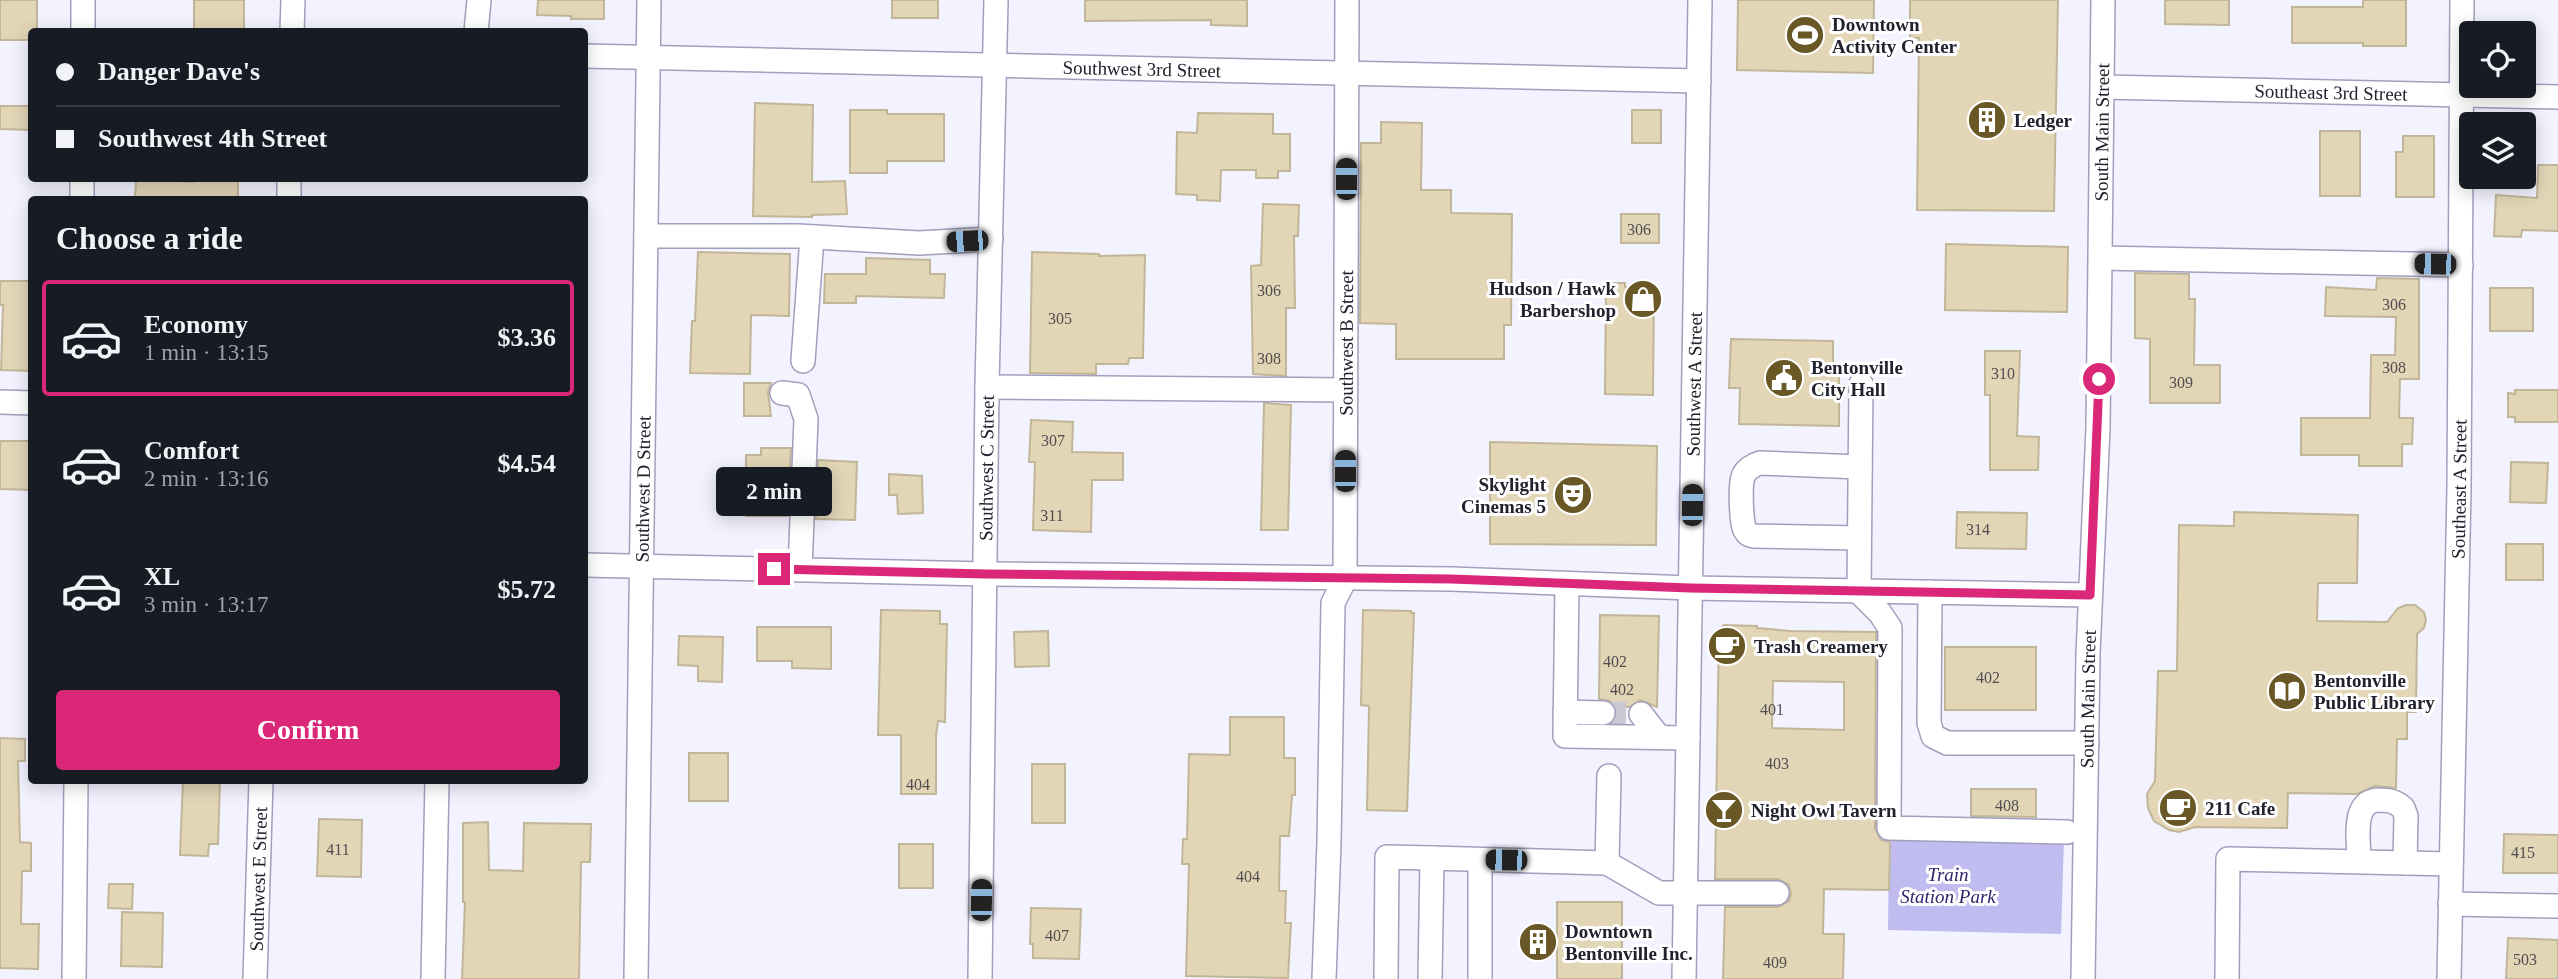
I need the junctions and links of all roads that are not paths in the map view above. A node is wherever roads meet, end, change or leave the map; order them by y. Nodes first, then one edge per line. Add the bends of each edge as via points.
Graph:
1 (83, 0) edge
2 (293, 0) edge
3 (479, 0) edge
4 (649, 0) edge
5 (996, 0) edge
6 (1347, 0) edge
7 (1700, 0) edge
8 (2104, 0) edge
9 (2462, 0) edge
10 (2462, 21) edge
11 (83, 28) edge
12 (292, 28) edge
13 (476, 28) edge
14 (588, 55) edge
15 (648, 57) junction
16 (995, 65) junction
17 (1347, 73) junction
18 (1699, 81) junction
19 (2103, 87) junction
20 (2459, 95) edge
21 (2536, 97) edge
22 (2558, 97) edge
23 (2462, 98) edge
24 (646, 236) junction
25 (812, 237) junction
26 (991, 239) junction
27 (2101, 258) junction
28 (2461, 265) junction
29 (803, 361) dead end
30 (1861, 384) dead end
31 (987, 387) junction
32 (1345, 390) junction
33 (782, 393) dead end
34 (0, 402) edge
35 (28, 403) edge
36 (1860, 467) junction
37 (1859, 538) junction
38 (588, 565) edge
39 (642, 567) junction
40 (800, 569) junction
41 (986, 574) junction
42 (1345, 579) junction
43 (1567, 584) junction
44 (1690, 588) junction
45 (1859, 592) junction
46 (1930, 592) junction
47 (2090, 595) junction
48 (1564, 712) junction
49 (1603, 713) tunnel mouth
50 (1641, 714) dead end
51 (1659, 737) junction
52 (1688, 738) junction
53 (2087, 743) junction
54 (1609, 776) dead end
55 (76, 784) edge
56 (261, 784) edge
57 (437, 784) edge
58 (2067, 832) dead end
59 (1432, 858) junction
60 (1480, 860) junction
61 (2359, 861) junction
62 (1607, 863) junction
63 (2405, 863) junction
64 (2451, 864) junction
65 (1685, 893) junction
66 (1777, 893) dead end
67 (2450, 904) junction
68 (2558, 906) edge
69 (74, 979) edge
70 (255, 979) edge
71 (433, 979) edge
72 (636, 979) edge
73 (980, 979) edge
74 (1324, 979) edge
75 (1386, 979) edge
76 (1430, 979) edge
77 (1480, 979) edge
78 (1684, 979) edge
79 (2083, 979) edge
80 (2227, 979) edge
81 (2449, 979) edge

1 - 11 street
2 - 12 street
3 - 13 street
4 - 15 street, Southwest D Street
5 - 16 street, Southwest C Street
6 - 17 street, Southwest B Street
7 - 18 street, Southwest A Street
8 - 19 street, South Main Street
9 - 10 street, Southeast A Street
14 - 15 street, Southwest 3rd Street
15 - 16 street, Southwest 3rd Street
15 - 24 street, Southwest D Street
16 - 17 street, Southwest 3rd Street
16 - 26 street, Southwest C Street
17 - 18 street, Southwest 3rd Street
17 - 32 street, Southwest B Street
18 - 44 street, Southwest A Street
19 - 20 street, Southeast 3rd Street
19 - 27 street, South Main Street
21 - 22 street, Southeast 3rd Street
23 - 28 street, Southeast A Street
24 - 25 street
24 - 39 street, Southwest D Street
25 - 26 street via 919,243
25 - 29 street
26 - 31 street, Southwest C Street
27 - 28 street
27 - 47 street, South Main Street
28 - 64 street, Southeast A Street
30 - 36 street
31 - 32 street
31 - 41 street, Southwest C Street
32 - 42 street, Southwest B Street
33 - 40 street via 798,395 806,419
34 - 35 street
36 - 37 street
36 - 37 street via 1752,466 1743,477 1742,520 1747,534 1754,536
37 - 45 street
38 - 39 street
39 - 40 street
39 - 72 street, Southwest D Street
40 - 41 street
41 - 42 street
41 - 73 street, Southwest C Street
42 - 43 street
42 - 74 street, Southwest B Street via 1334,603
43 - 44 street
43 - 48 street
44 - 45 street
44 - 52 street, Southwest A Street
45 - 46 street
45 - 58 street via 1890,628 1889,828
46 - 47 street
46 - 53 street via 1929,723 1933,736 1947,743
47 - 53 street, South Main Street
48 - 49 street
48 - 51 street via 1565,736
50 - 51 street
51 - 52 street
52 - 65 street, Southwest A Street
53 - 79 street, South Main Street
54 - 62 street
55 - 69 street
56 - 70 street, Southwest E Street
57 - 71 street
59 - 60 street
59 - 75 street via 1387,857
59 - 76 street
60 - 62 street
60 - 77 street
61 - 63 street
61 - 63 street via 2359,813 2373,800 2390,800 2403,808 2406,816
61 - 80 street via 2228,859
62 - 65 street via 1659,893
63 - 64 street
64 - 67 street, Southeast A Street
65 - 66 street
65 - 78 street, Southwest A Street
67 - 68 street
67 - 81 street, Southeast A Street

